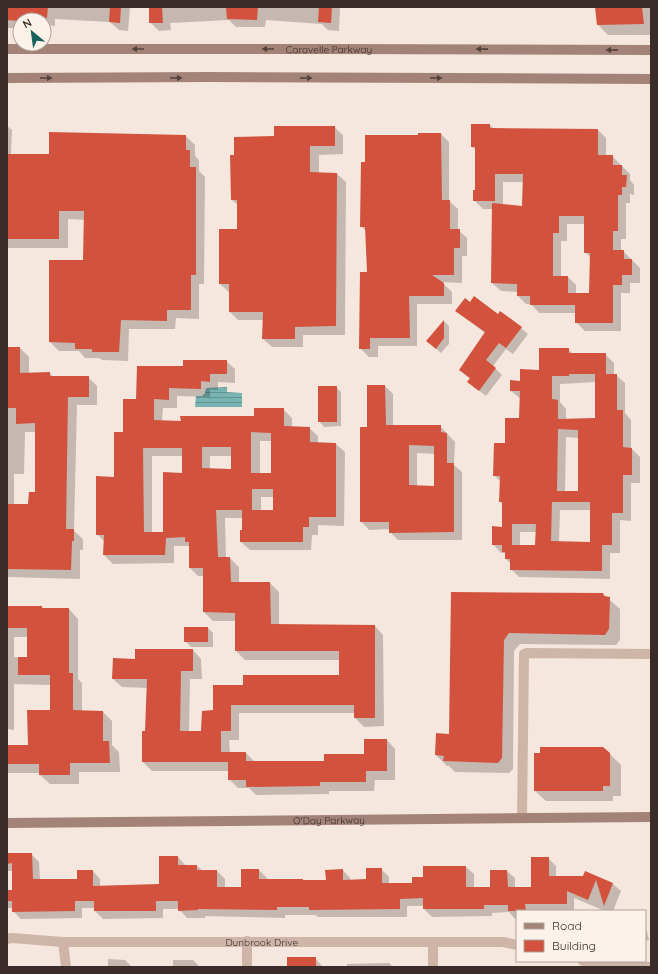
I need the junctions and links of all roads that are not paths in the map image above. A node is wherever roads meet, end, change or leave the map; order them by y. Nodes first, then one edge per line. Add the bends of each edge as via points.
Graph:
1 (7, 48) edge
2 (651, 50) edge
3 (7, 78) edge
4 (651, 79) edge
5 (651, 654) edge
6 (651, 817) edge
7 (522, 818) junction
8 (7, 823) edge
9 (7, 939) edge
10 (246, 941) junction
11 (63, 942) junction
12 (433, 943) junction
13 (516, 945) edge
14 (587, 962) edge
15 (66, 967) edge
16 (247, 967) edge
17 (432, 967) edge
18 (651, 967) edge

2 -> 1 street, Caravelle Parkway
3 -> 4 street
5 - 7 street via 524,654
6 - 7 street, O'Day Parkway
7 - 8 street, O'Day Parkway
9 - 11 street, Dunbrook Drive
10 - 11 street, Dunbrook Drive
10 - 12 street, Dunbrook Drive
10 - 16 street
11 - 15 street
12 - 13 street, Dunbrook Drive via 504,942
12 - 17 street
14 - 18 street via 605,966

